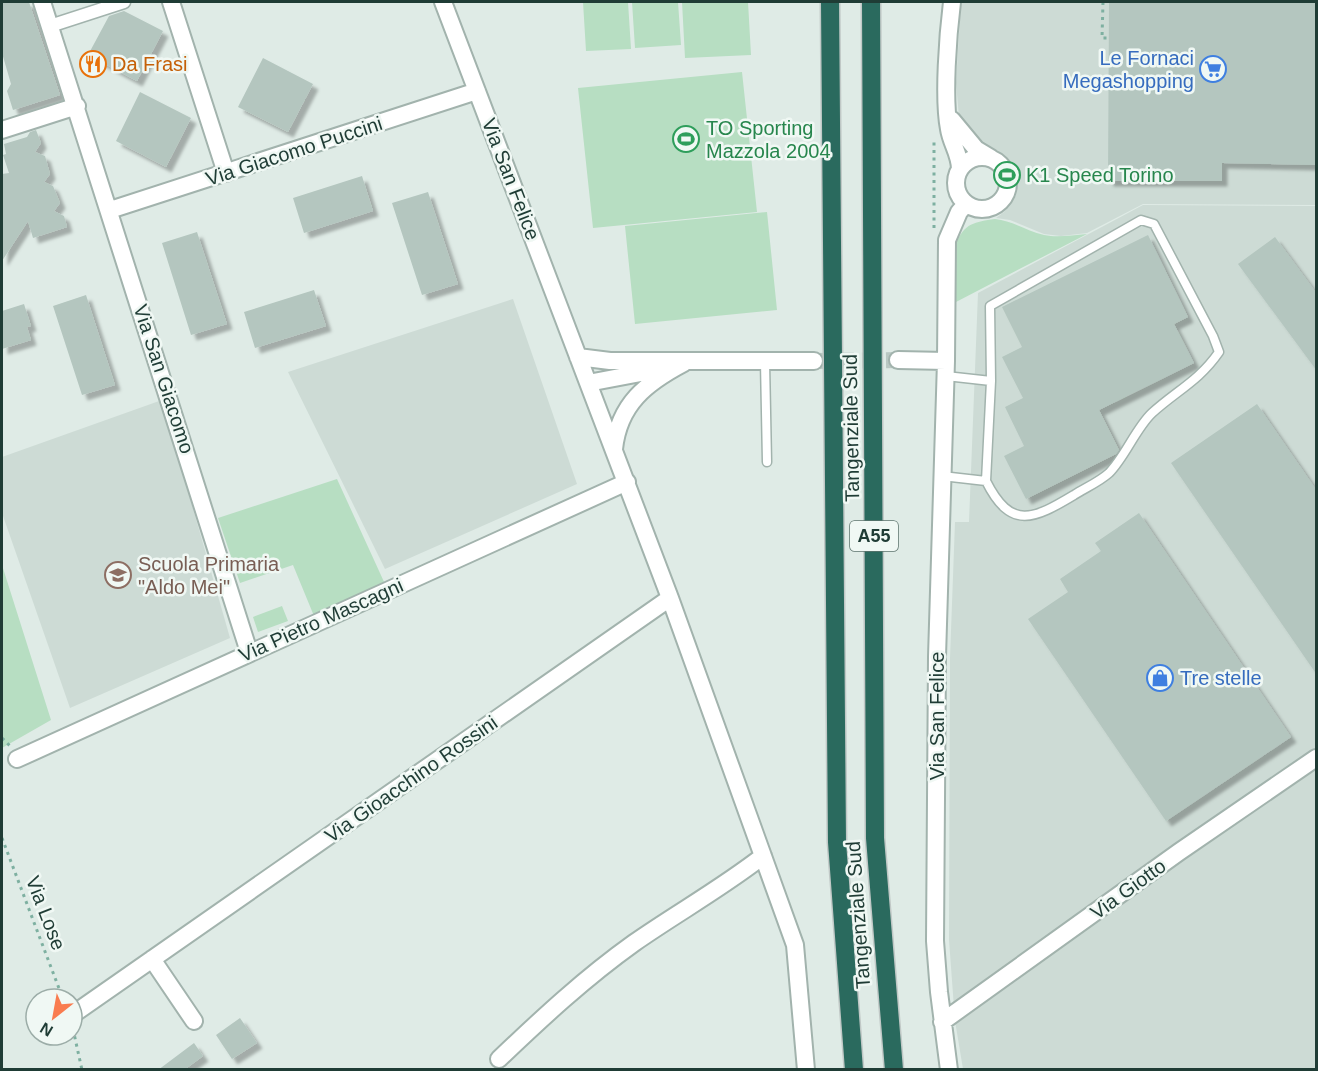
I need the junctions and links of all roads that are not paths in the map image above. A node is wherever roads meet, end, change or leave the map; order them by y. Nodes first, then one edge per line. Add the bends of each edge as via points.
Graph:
1 (42, 2) edge
2 (124, 2) edge
3 (171, 2) edge
4 (443, 2) edge
5 (827, 2) edge
6 (871, 2) edge
7 (952, 2) edge
8 (50, 26) junction
9 (477, 91) junction
10 (77, 106) junction
11 (948, 114) junction
12 (2, 130) edge
13 (992, 159) junction
14 (960, 169) junction
15 (226, 173) junction
16 (966, 204) junction
17 (110, 210) junction
18 (578, 357) junction
19 (898, 360) tunnel mouth
20 (814, 361) tunnel mouth
21 (686, 362) junction
22 (765, 362) junction
23 (946, 369) junction
24 (991, 381) junction
25 (588, 383) junction
26 (614, 450) junction
27 (767, 462) dead end
28 (942, 476) junction
29 (986, 481) junction
30 (627, 482) junction
31 (670, 598) junction
32 (249, 652) junction
33 (1317, 758) edge
34 (17, 759) dead end
35 (763, 856) junction
36 (152, 959) junction
37 (84, 1007) edge
38 (194, 1021) dead end
39 (942, 1022) junction
40 (499, 1059) dead end
41 (806, 1070) edge
42 (854, 1070) edge
43 (894, 1070) edge
44 (949, 1070) edge

1 - 8 street, Via San Giacomo
2 - 8 street
3 - 15 street
4 - 9 street, Via San Felice
5 - 42 highway, Tangenziale Sud / A55 via 837,842
6 - 43 highway, Tangenziale Sud / A55 via 875,838
7 - 11 street
8 - 10 street, Via San Giacomo
9 - 15 street, Via Giacomo Puccini
9 - 18 street, Via San Felice
10 - 12 street
10 - 17 street, Via San Giacomo
11 - 13 street via 960,133
11 - 14 street
13 - 14 street via 974,158
13 - 16 street via 1008,175 1004,200 986,210
14 - 16 street via 956,188
15 - 17 street, Via Giacomo Puccini
16 - 23 street, Via San Felice via 947,240
17 - 32 street, Via San Giacomo
18 - 21 street
18 - 25 street, Via San Felice
19 - 23 street
20 - 22 street
21 - 22 street
21 - 25 street
21 - 26 street via 660,375 635,395 619,423
22 - 27 lane
23 - 24 lane
23 - 28 street, Via San Felice
24 - 29 lane
24 - 29 lane via 990,306 1141,220 1154,224 1219,352 1198,379 1150,415 1108,473 1046,512 1028,518 1007,511
25 - 26 street, Via San Felice
26 - 30 street, Via San Felice
28 - 29 lane
28 - 39 street, Via San Felice via 935,940
30 - 31 street, Via San Felice
30 - 32 street, Via Pietro Mascagni
31 - 35 street, Via San Felice
31 - 36 street, Via Gioacchino Rossini
32 - 34 street, Via Pietro Mascagni
33 - 39 street, Via Giotto
35 - 40 street via 591,976
35 - 41 street, Via San Felice via 795,945
36 - 37 street, Via Gioacchino Rossini
36 - 38 street
39 - 44 street, Via San Felice

